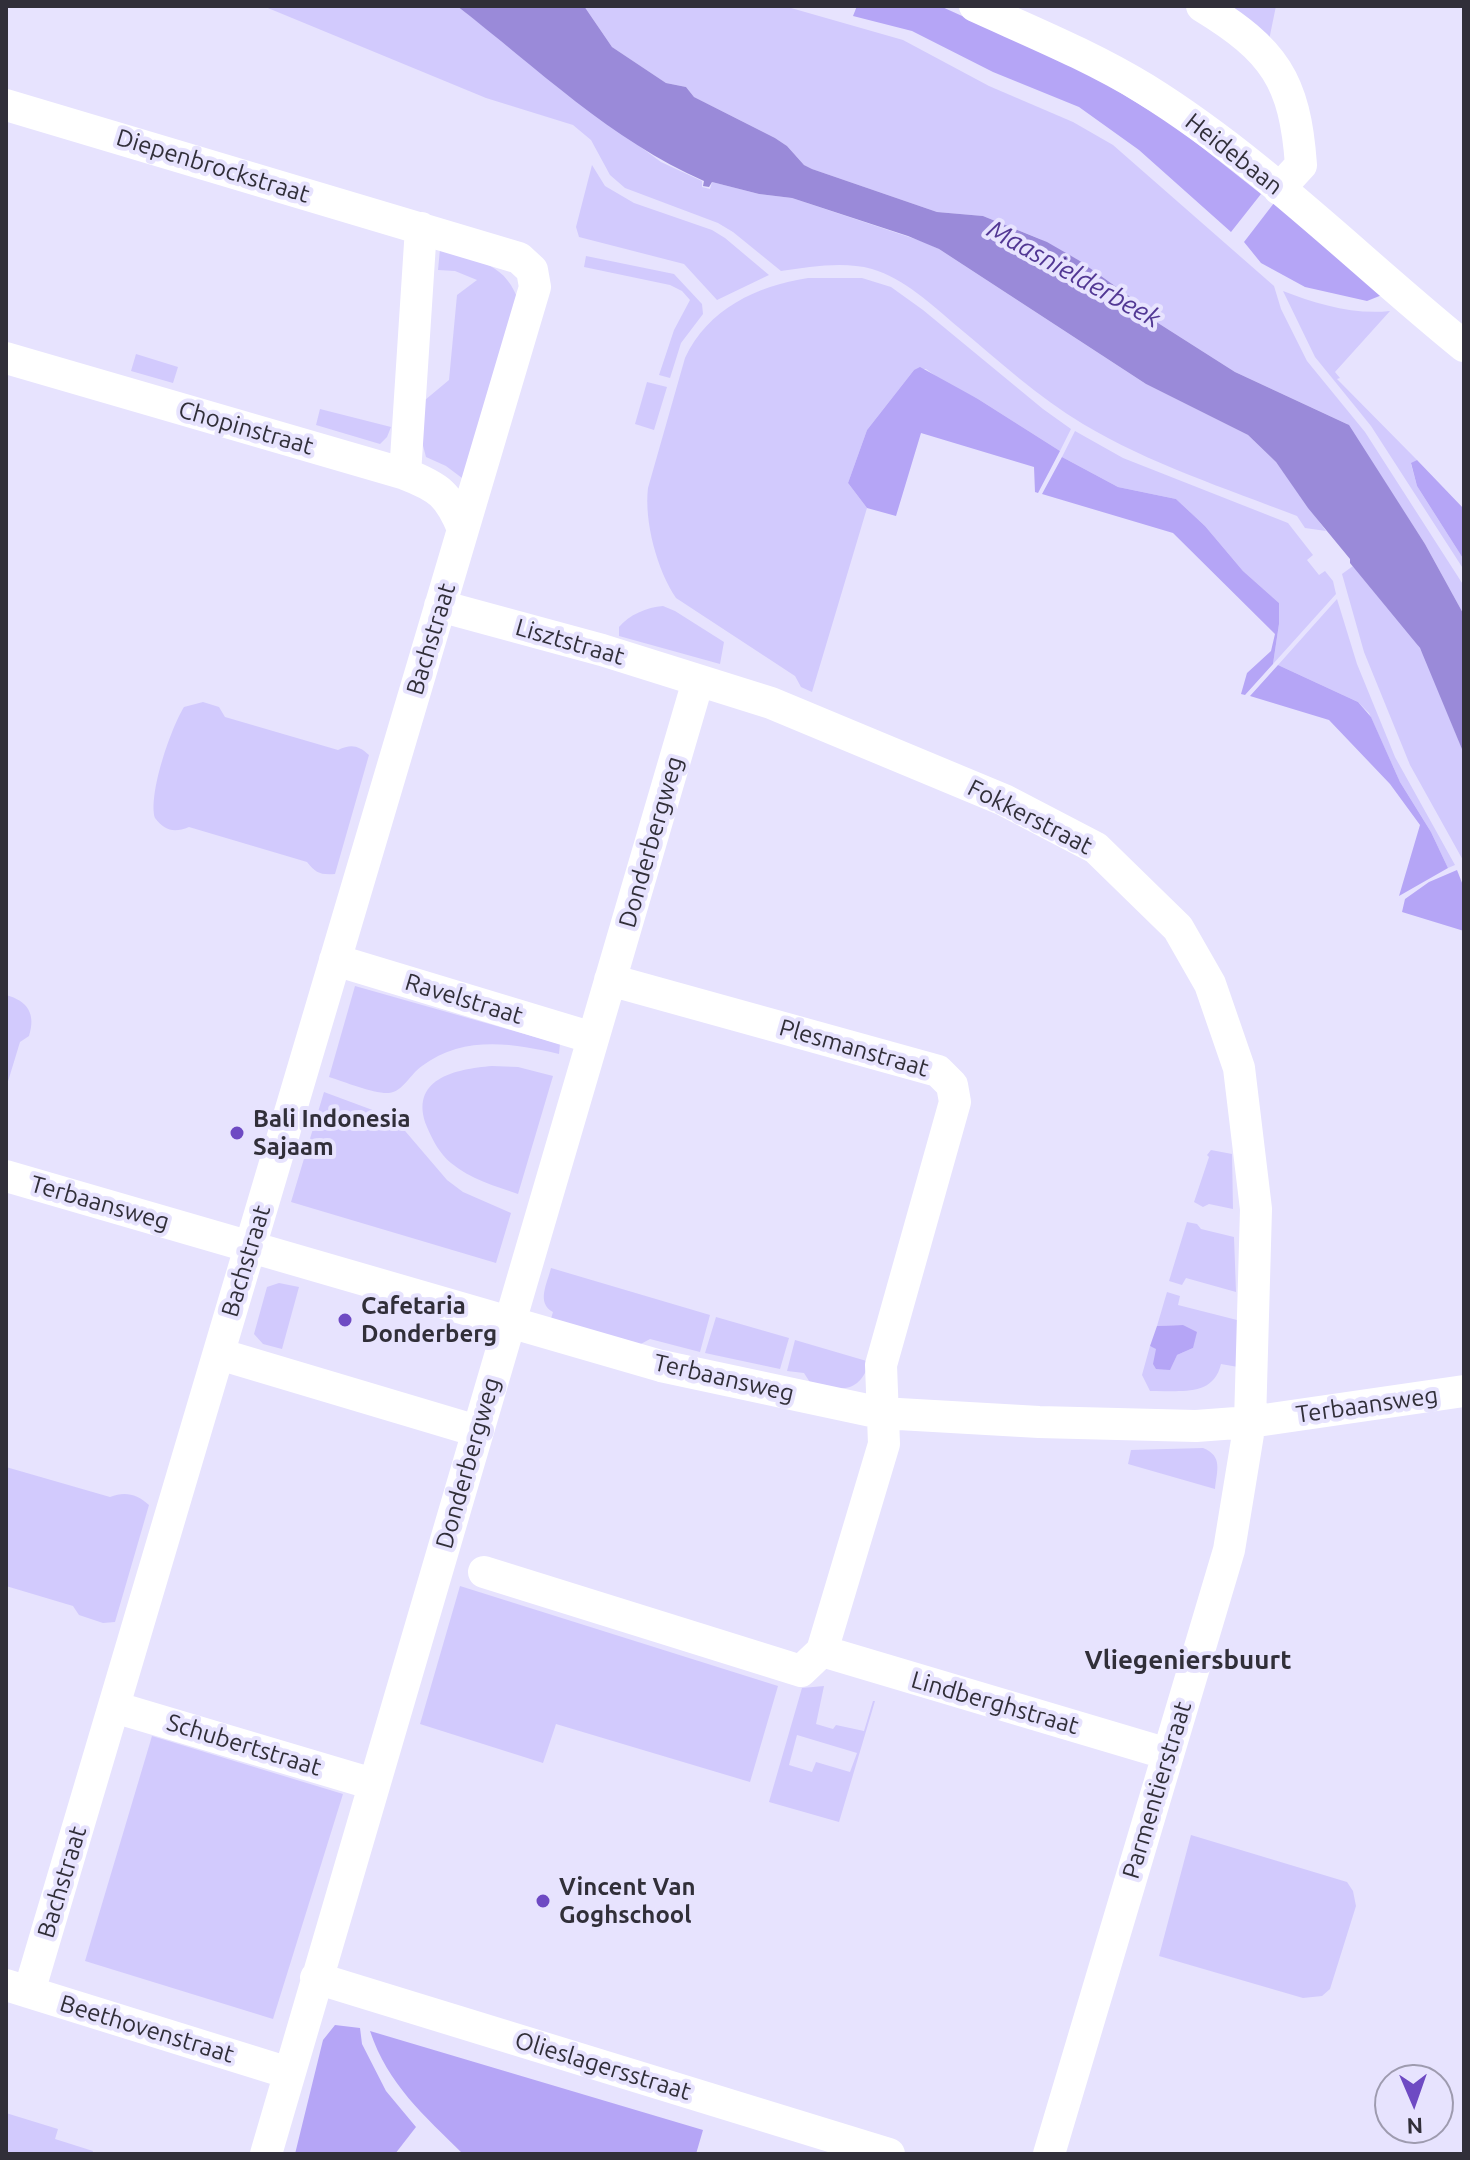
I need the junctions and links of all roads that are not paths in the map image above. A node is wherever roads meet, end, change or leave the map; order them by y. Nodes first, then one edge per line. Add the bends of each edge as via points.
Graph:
1 (975, 6) edge
2 (1202, 6) edge
3 (6, 105) edge
4 (1279, 189) junction
5 (421, 228) junction
6 (1464, 346) edge
7 (6, 358) edge
8 (405, 474) junction
9 (463, 529) junction
10 (440, 606) junction
11 (698, 681) junction
12 (335, 960) junction
13 (610, 980) junction
14 (593, 1038) junction
15 (6, 1176) edge
16 (250, 1247) junction
17 (509, 1322) junction
18 (219, 1354) junction
19 (1464, 1391) edge
20 (881, 1413) junction
21 (1250, 1422) junction
22 (477, 1431) junction
23 (484, 1572) dead end
24 (822, 1651) junction
25 (114, 1707) junction
26 (1168, 1754) junction
27 (373, 1784) junction
28 (316, 1978) junction
29 (18, 1989) edge
30 (289, 2073) junction
31 (266, 2154) edge
32 (889, 2154) edge
33 (1049, 2154) edge

1 - 4 street, Heidebaan via 1144,89
2 - 4 street via 1257,45 1288,89 1301,165
3 - 5 street, Diepenbrockstraat
4 - 6 street, Heidebaan
5 - 8 street
5 - 9 street, Diepenbrockstraat via 519,258 532,270 535,287
7 - 8 street, Chopinstraat
8 - 9 street, Chopinstraat via 434,486 453,505
9 - 10 street, Bachstraat
10 - 11 street, Lisztstraat
10 - 12 street, Bachstraat
11 - 13 street, Donderbergweg
11 - 21 street, Fokkerstraat via 771,703 1004,800 1096,848 1178,928 1210,984 1239,1068 1256,1209
12 - 14 street, Ravelstraat
12 - 16 street, Bachstraat
13 - 14 street, Donderbergweg
13 - 20 street, Plesmanstraat via 938,1071 952,1085 955,1102 881,1365
14 - 17 street, Donderbergweg
15 - 16 street, Terbaansweg
16 - 17 street, Terbaansweg
16 - 18 street, Bachstraat
17 - 20 street, Terbaansweg via 661,1366
17 - 22 street, Donderbergweg
18 - 22 street
18 - 25 street, Bachstraat
19 - 21 street, Terbaansweg
20 - 21 street, Terbaansweg via 1196,1426
20 - 24 street via 884,1444
21 - 26 street, Parmentierstraat via 1229,1550
22 - 27 street, Donderbergweg
23 - 24 street via 801,1671
24 - 26 street, Lindberghstraat
25 - 27 street, Schubertstraat
25 - 29 street, Bachstraat
26 - 33 street, Parmentierstraat
27 - 28 street, Donderbergweg
28 - 30 street, Donderbergweg
28 - 32 street, Olieslagersstraat
29 - 30 street, Beethovenstraat
30 - 31 street, Donderbergweg

